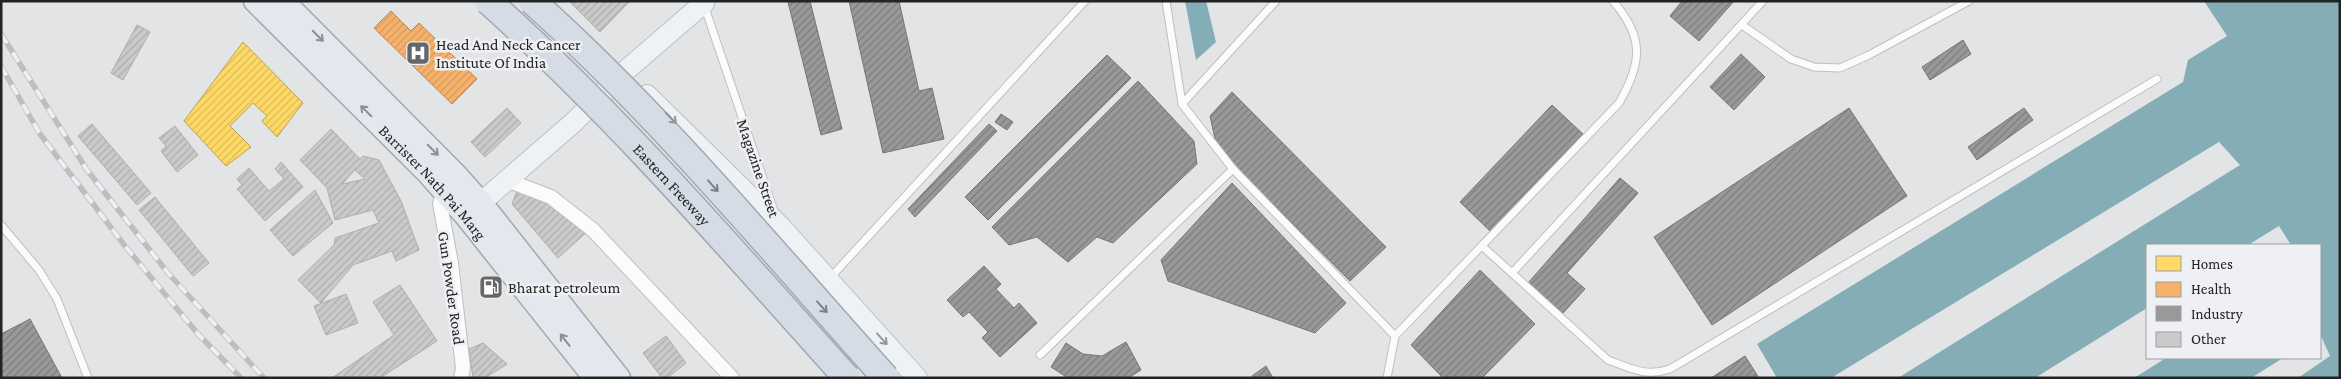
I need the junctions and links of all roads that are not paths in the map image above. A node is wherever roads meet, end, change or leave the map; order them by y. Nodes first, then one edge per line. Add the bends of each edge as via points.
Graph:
1 (255, 1) edge
2 (283, 1) edge
3 (474, 1) edge
4 (488, 1) edge
5 (532, 1) edge
6 (550, 1) edge
7 (1085, 1) edge
8 (1166, 1) edge
9 (1276, 1) edge
10 (1613, 1) edge
11 (1763, 1) edge
12 (1969, 1) edge
13 (704, 2) edge
14 (1742, 24) junction
15 (624, 72) junction
16 (2157, 78) dead end
17 (1182, 104) junction
18 (586, 110) junction
19 (1233, 169) junction
20 (509, 180) junction
21 (449, 182) junction
22 (474, 210) junction
23 (1, 225) edge
24 (778, 225) junction
25 (1482, 246) junction
26 (1512, 273) junction
27 (828, 280) junction
28 (1395, 336) junction
29 (1040, 355) dead end
30 (88, 378) edge
31 (461, 378) edge
32 (595, 378) edge
33 (618, 378) edge
34 (732, 378) edge
35 (830, 378) edge
36 (847, 378) edge
37 (886, 378) edge
38 (917, 378) edge
39 (1387, 378) edge

21 -> 1 main road, Barrister Nath Pai Marg
2 -> 21 main road, Barrister Nath Pai Marg
3 - 18 street
4 - 36 highway, Eastern Freeway, bridge via 551,57 639,147
5 -> 37 highway, Eastern Freeway, bridge via 660,127
6 - 15 street
7 - 27 lane
8 - 17 lane
9 - 17 lane
10 - 25 lane via 1627,18 1638,50 1634,78 1619,103
11 - 14 lane
12 - 14 lane via 1840,68 1814,67 1791,59
13 - 15 street
13 - 24 lane, Magazine Street
14 - 26 lane
15 - 18 street
15 -> 24 street
16 - 26 lane via 1679,364 1655,374 1608,360
17 - 19 lane
18 - 20 street
18 - 35 street via 682,210
19 - 28 lane
19 - 29 lane
20 - 22 street
20 - 34 street via 550,197 593,230
21 - 22 main road, Barrister Nath Pai Marg
21 - 31 street, Gun Powder Road via 440,204 451,263 463,368
32 -> 22 main road, Barrister Nath Pai Marg
22 - 33 main road, Barrister Nath Pai Marg
23 - 30 lane via 57,299
24 - 27 street, Magazine Street
25 - 26 lane
25 - 28 lane
27 -> 38 street, Magazine Street
28 - 39 lane

